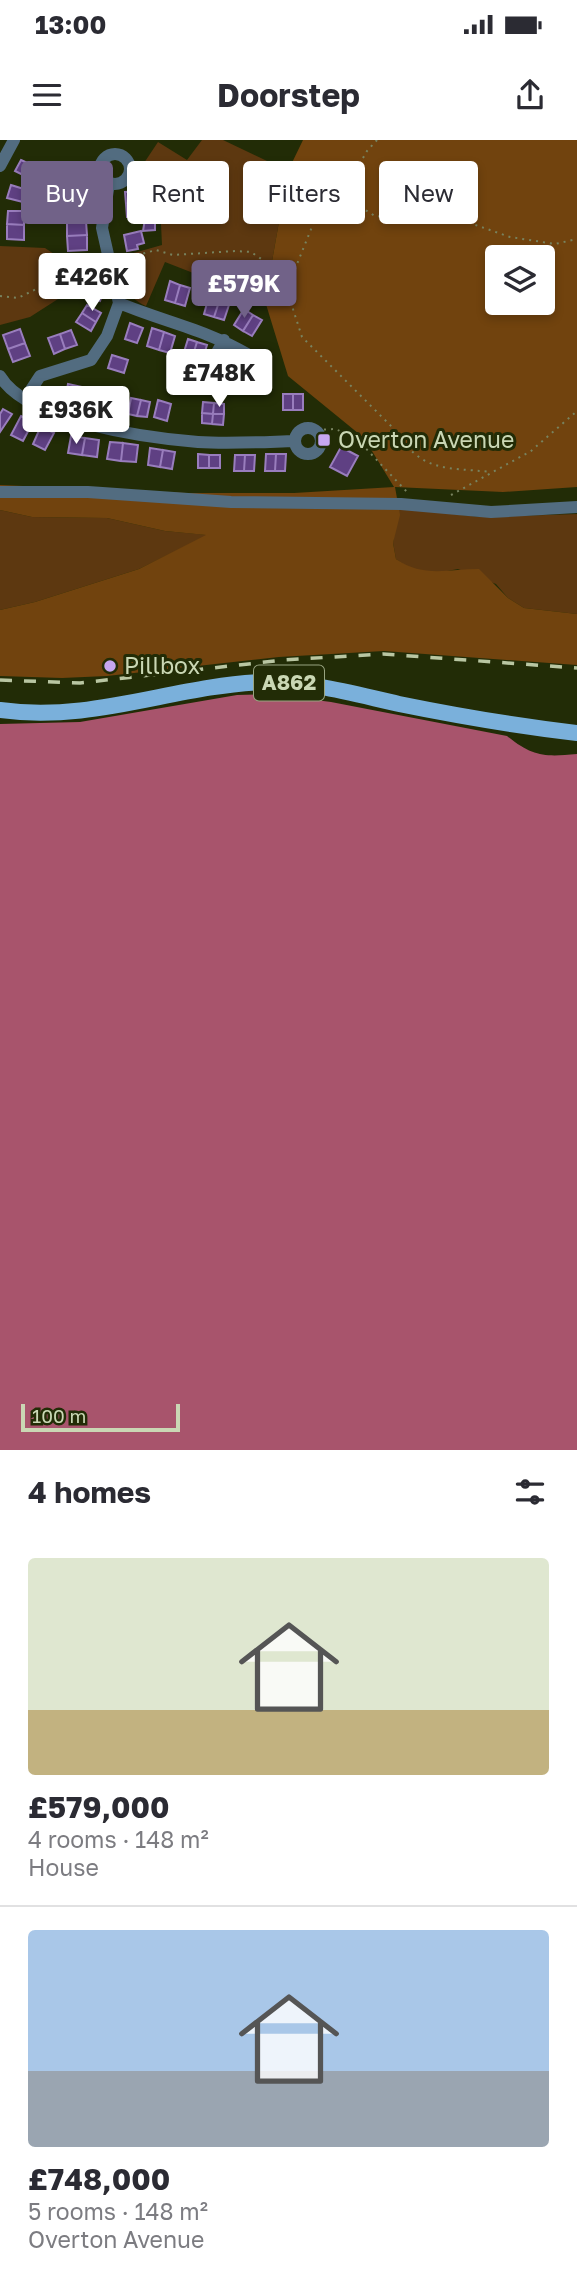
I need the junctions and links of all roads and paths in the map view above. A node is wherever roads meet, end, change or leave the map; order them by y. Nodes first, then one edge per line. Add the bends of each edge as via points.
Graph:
1 (14, 140) edge
2 (377, 140) edge
3 (361, 161) edge
4 (0, 166) edge
5 (365, 210) edge
6 (103, 224) edge
7 (313, 224) edge
8 (577, 240) edge
9 (109, 263) junction
10 (291, 279) junction
11 (0, 296) edge
12 (120, 303) junction
13 (224, 340) junction
14 (247, 354) dead end
15 (215, 356) dead end
16 (0, 376) edge
17 (24, 399) junction
18 (577, 411) edge
19 (317, 430) junction
20 (295, 441) junction
21 (491, 472) junction
22 (0, 492) edge
23 (416, 506) junction
24 (577, 507) edge
25 (445, 508) junction
26 (0, 710) edge
27 (577, 733) edge

1 - 4 street
2 - 3 path
5 - 8 path via 375,216 464,220 510,237 555,243
6 - 9 street
7 - 10 path
9 - 10 path via 156,250 173,256 235,251 251,253
9 - 11 path via 73,271 18,298
9 - 12 street
10 - 21 path via 292,306 302,337 404,444 428,465
12 - 13 street
12 - 17 street via 91,360 40,376
13 - 14 street
13 - 15 street
16 - 17 street
17 - 20 street via 79,422 180,440
18 - 21 path via 531,450
19 - 20 street via 300,430
19 - 20 street via 322,443 314,453 301,452
19 - 23 path via 335,429 355,437 404,487
21 - 25 path via 452,494
22 - 23 street
23 - 25 street
24 - 25 street via 491,512
26 - 27 main road, A862 via 82,712 262,682 328,688 475,719

